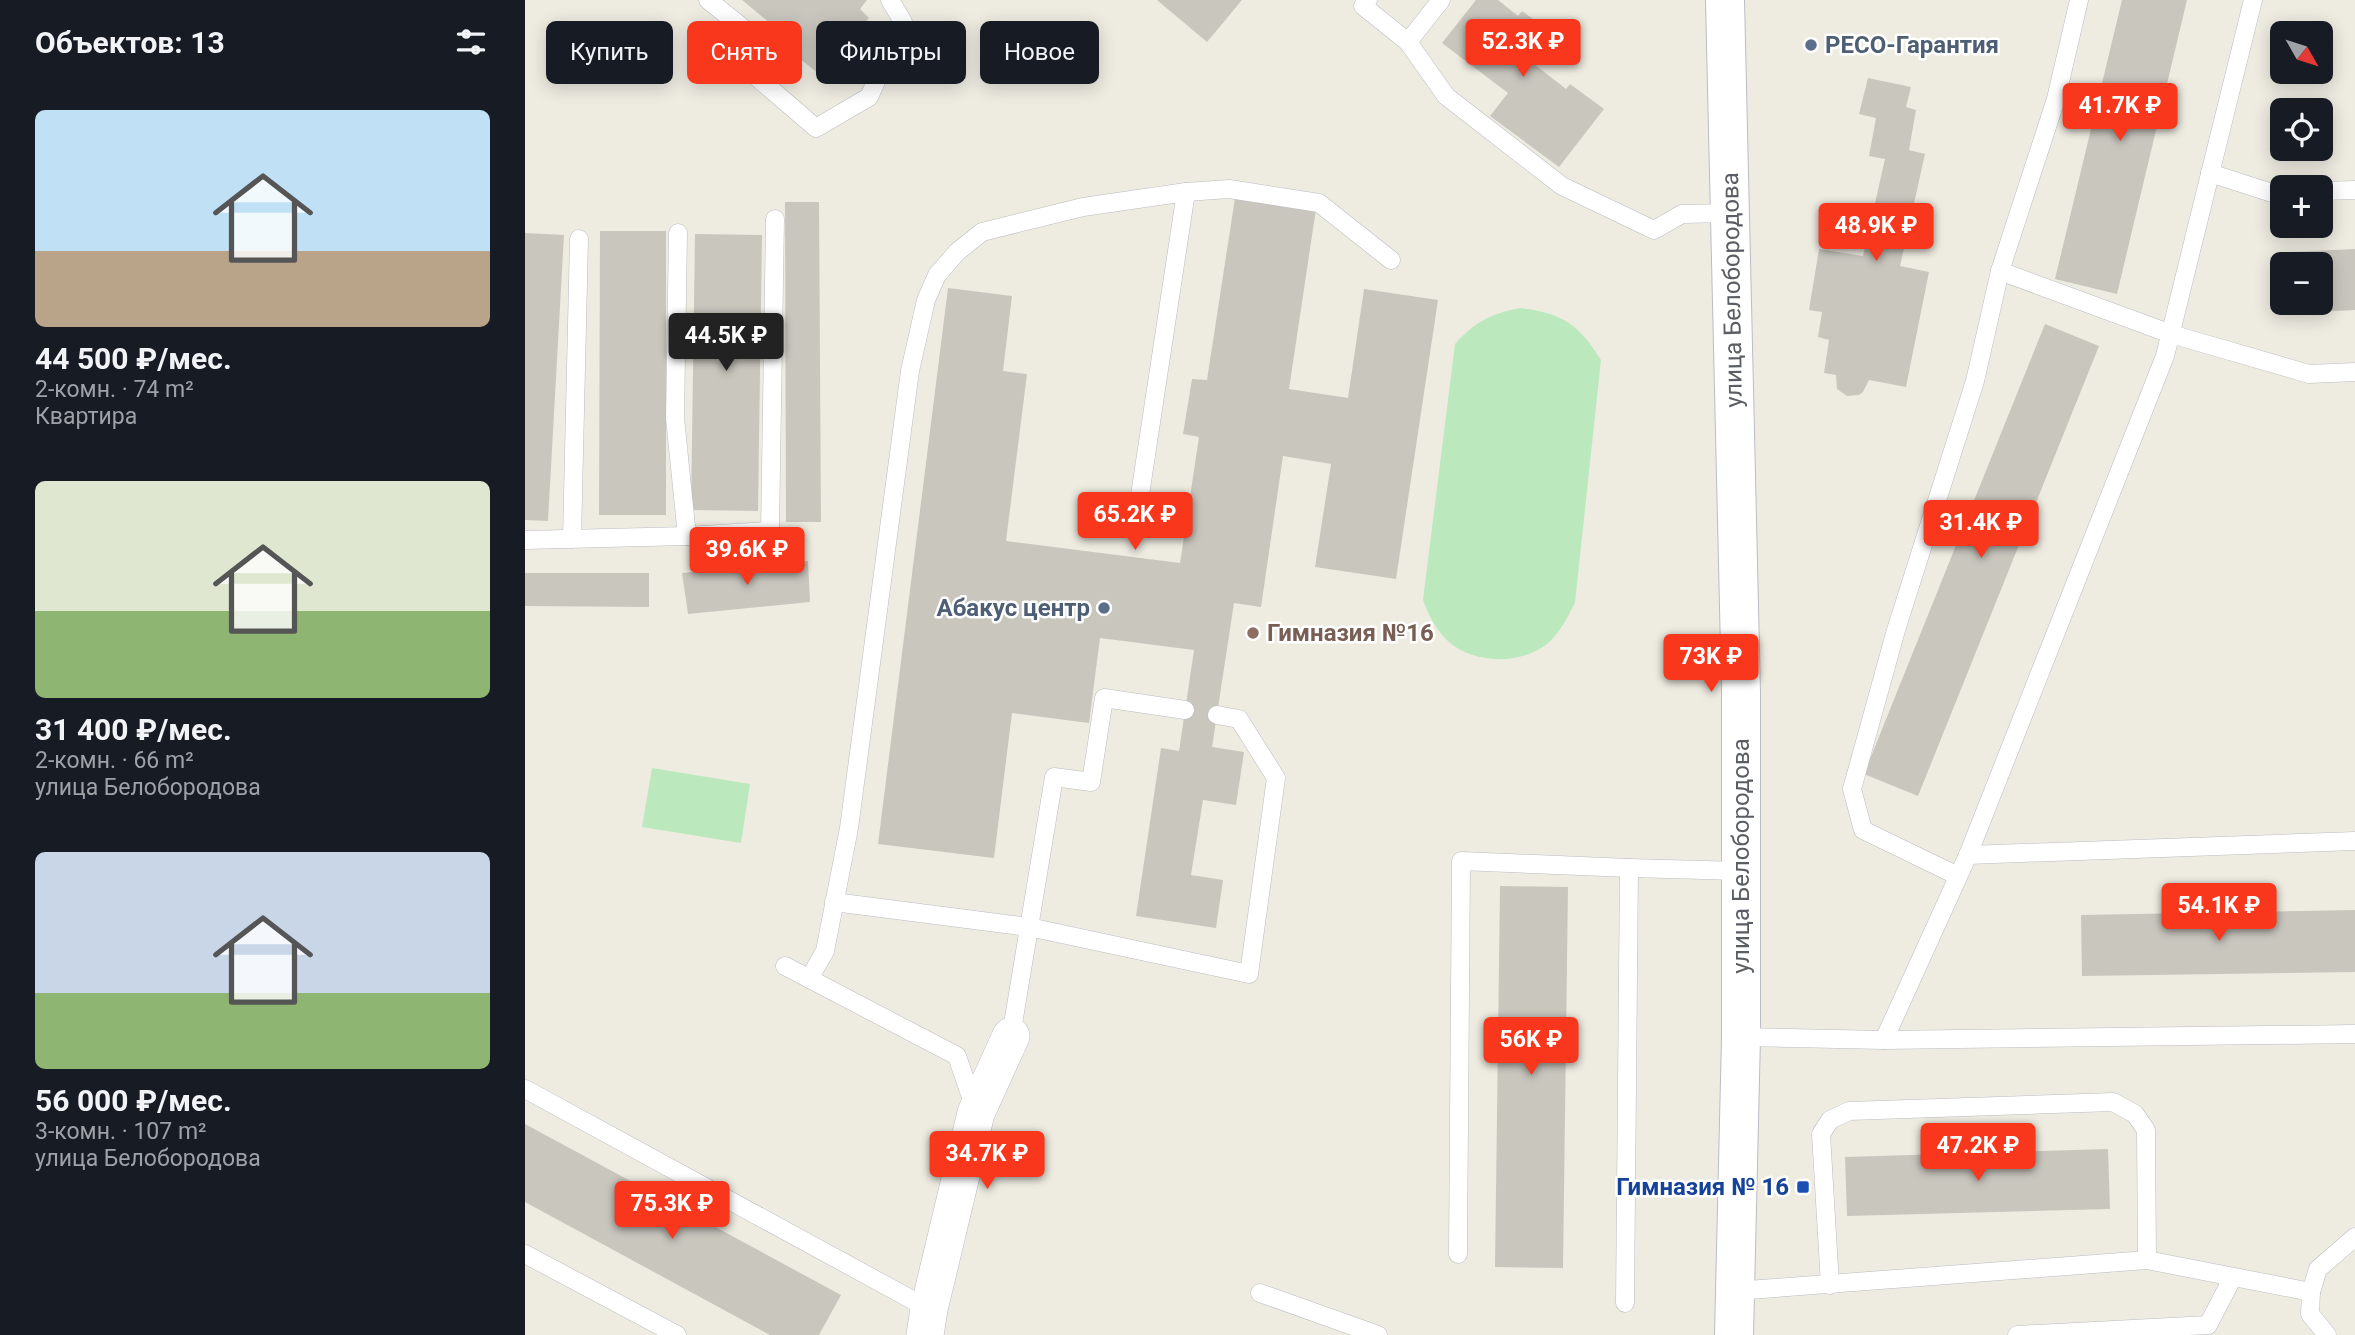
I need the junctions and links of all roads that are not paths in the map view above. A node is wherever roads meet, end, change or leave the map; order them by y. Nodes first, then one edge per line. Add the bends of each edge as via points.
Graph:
1 (708, 0) edge
2 (890, 0) edge
3 (1368, 0) edge
4 (1441, 0) edge
5 (1725, 0) edge
6 (2079, 0) edge
7 (2253, 0) edge
8 (1408, 42) junction
9 (2210, 173) junction
10 (2355, 190) edge
11 (2333, 191) edge
12 (1186, 192) junction
13 (2270, 192) edge
14 (1730, 213) junction
15 (775, 219) dead end
16 (678, 233) dead end
17 (579, 239) dead end
18 (1391, 260) dead end
19 (2000, 271) junction
20 (2171, 334) junction
21 (2355, 372) edge
22 (1136, 521) dead end
23 (687, 536) junction
24 (572, 539) junction
25 (525, 540) edge
26 (1185, 710) dead end
27 (1217, 715) dead end
28 (2355, 841) edge
29 (1968, 855) junction
30 (1629, 868) junction
31 (1741, 871) junction
32 (1958, 876) junction
33 (834, 902) junction
34 (1029, 927) junction
35 (785, 967) dead end
36 (809, 979) junction
37 (2355, 1034) edge
38 (1011, 1036) joint
39 (1741, 1037) junction
40 (1884, 1040) junction
41 (525, 1089) edge
42 (976, 1113) junction
43 (2355, 1237) edge
44 (1458, 1254) dead end
45 (525, 1255) edge
46 (2147, 1260) junction
47 (2233, 1277) junction
48 (1830, 1285) junction
49 (1735, 1291) junction
50 (2311, 1292) junction
51 (1260, 1293) dead end
52 (1625, 1303) dead end
53 (927, 1322) edge
54 (677, 1335) edge
55 (1378, 1335) edge
56 (1734, 1335) edge
57 (2017, 1335) edge
58 (2327, 1335) edge

1 - 2 lane via 748,32 731,55 816,128 869,97 903,22
3 - 8 lane via 1363,6
4 - 8 lane
5 - 14 street, улица Белобородова
6 - 19 lane via 2056,99
7 - 9 lane
8 - 14 lane via 1446,96 1562,187 1654,230 1682,214
9 - 13 lane
9 - 20 lane
10 - 11 lane
12 - 18 lane via 1229,188 1319,203
12 - 22 lane
12 - 33 lane via 1083,207 982,232 937,275 926,300 910,371 849,828
14 - 31 street, улица Белобородова
15 - 23 lane via 770,531
16 - 23 lane via 675,418
17 - 24 lane
19 - 20 lane
19 - 32 lane via 1975,381 1851,789 1863,830
20 - 21 lane via 2309,374
20 - 29 lane
23 - 24 lane
24 - 25 lane
26 - 34 lane via 1104,698 1091,782 1054,776
27 - 34 lane via 1239,719 1276,778 1249,974
28 - 29 lane
29 - 32 lane
30 - 31 lane
30 - 44 lane via 1461,861
30 - 52 lane
31 - 39 street, улица Белобородова
32 - 40 lane
33 - 34 lane
33 - 36 lane via 825,951
34 - 38 lane
35 - 36 lane
36 - 42 lane via 957,1056
37 - 40 lane
38 - 42 street
39 - 40 lane
39 - 49 street, улица Белобородова
41 - 53 lane
42 - 53 street
43 - 50 lane via 2318,1269
45 - 54 lane
46 - 47 lane
46 - 48 lane
46 - 48 lane via 2146,1130 2135,1114 2113,1101 1849,1111 1830,1120 1821,1134
47 - 50 lane
47 - 57 lane via 2208,1325
48 - 49 lane
49 - 56 street, улица Белобородова
50 - 58 lane via 2310,1314
51 - 55 lane

